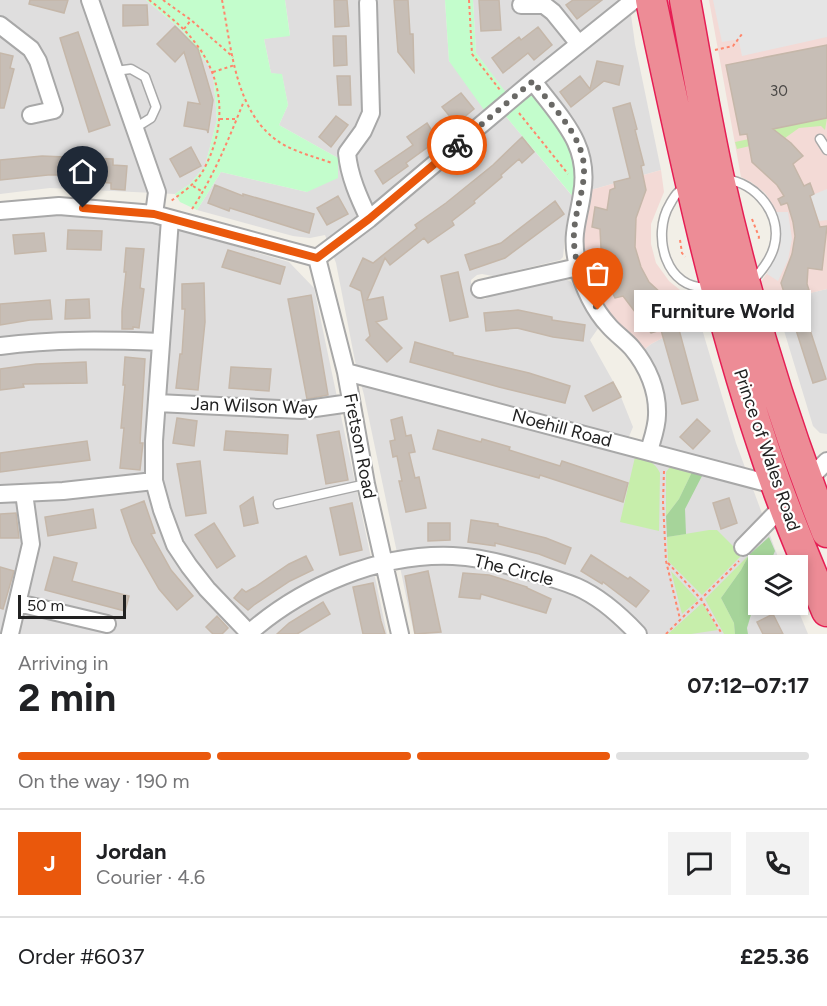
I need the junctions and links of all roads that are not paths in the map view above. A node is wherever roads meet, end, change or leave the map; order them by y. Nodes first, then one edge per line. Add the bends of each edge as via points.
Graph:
1 (90, 0) edge
2 (634, 0) edge
3 (651, 0) edge
4 (684, 0) edge
5 (368, 3) dead end
6 (521, 5) dead end
7 (0, 26) edge
8 (579, 44) junction
9 (115, 71) junction
10 (533, 81) junction
11 (31, 115) dead end
12 (135, 128) junction
13 (820, 139) dead end
14 (827, 150) edge
15 (719, 179) junction
16 (691, 186) junction
17 (0, 211) edge
18 (169, 219) junction
19 (369, 219) junction
20 (317, 258) junction
21 (578, 267) junction
22 (716, 286) junction
23 (746, 286) junction
24 (480, 290) dead end
25 (161, 342) junction
26 (0, 346) edge
27 (345, 372) junction
28 (157, 403) junction
29 (350, 403) junction
30 (657, 454) junction
31 (817, 471) edge
32 (154, 481) junction
33 (366, 484) junction
34 (24, 493) junction
35 (0, 494) edge
36 (782, 497) junction
37 (278, 504) dead end
38 (827, 532) edge
39 (744, 551) road end
40 (385, 562) junction
41 (18, 603) junction
42 (827, 611) edge
43 (107, 624) dead end
44 (10, 634) edge
45 (248, 634) edge
46 (400, 634) edge
47 (638, 634) edge

1 - 9 street
2 - 8 street
3 - 16 highway, Prince of Wales Road
4 - 15 highway, Prince of Wales Road
5 - 19 street via 371,113 347,153 348,167
6 - 8 street via 544,5
7 - 11 street via 31,50 38,61 54,110
8 - 10 street
9 - 12 street
9 - 12 lane via 131,69 145,77 156,107 151,118
10 - 19 street
10 - 21 street via 576,138 583,160 583,192 573,244
12 - 18 street
13 - 14 lane
15 - 23 highway, Prince of Wales Road
15 - 23 lane via 751,187 773,218 776,238 771,256
16 - 22 highway, Prince of Wales Road
16 - 22 lane via 678,191 666,210 662,248 669,266 681,280 695,287
17 - 18 street via 59,206
18 - 20 street
18 - 25 street
19 - 20 street
20 - 27 street, Fretson Road
21 - 24 street
21 - 30 street via 589,296 608,325 633,349 654,385
22 - 36 highway, Prince of Wales Road via 762,445
23 - 31 highway, Prince of Wales Road
25 - 26 street
25 - 28 street
27 - 29 street, Fretson Road
27 - 30 street, Noehill Road
28 - 29 street, Jan Wilson Way via 301,410
28 - 32 street
29 - 33 street, Fretson Road
30 - 36 street, Noehill Road
31 - 38 highway, Prince of Wales Road
32 - 34 street
32 - 45 street via 176,545 207,589
33 - 37 lane
33 - 40 street, Fretson Road
34 - 35 street
34 - 41 street via 31,543
36 - 39 street via 777,512
36 - 42 highway, Prince of Wales Road
40 - 45 street, The Circle via 294,599
40 - 46 street, Fretson Road
40 - 47 street, The Circle via 453,556 508,565 578,587 616,612
41 - 43 street
41 - 44 street

